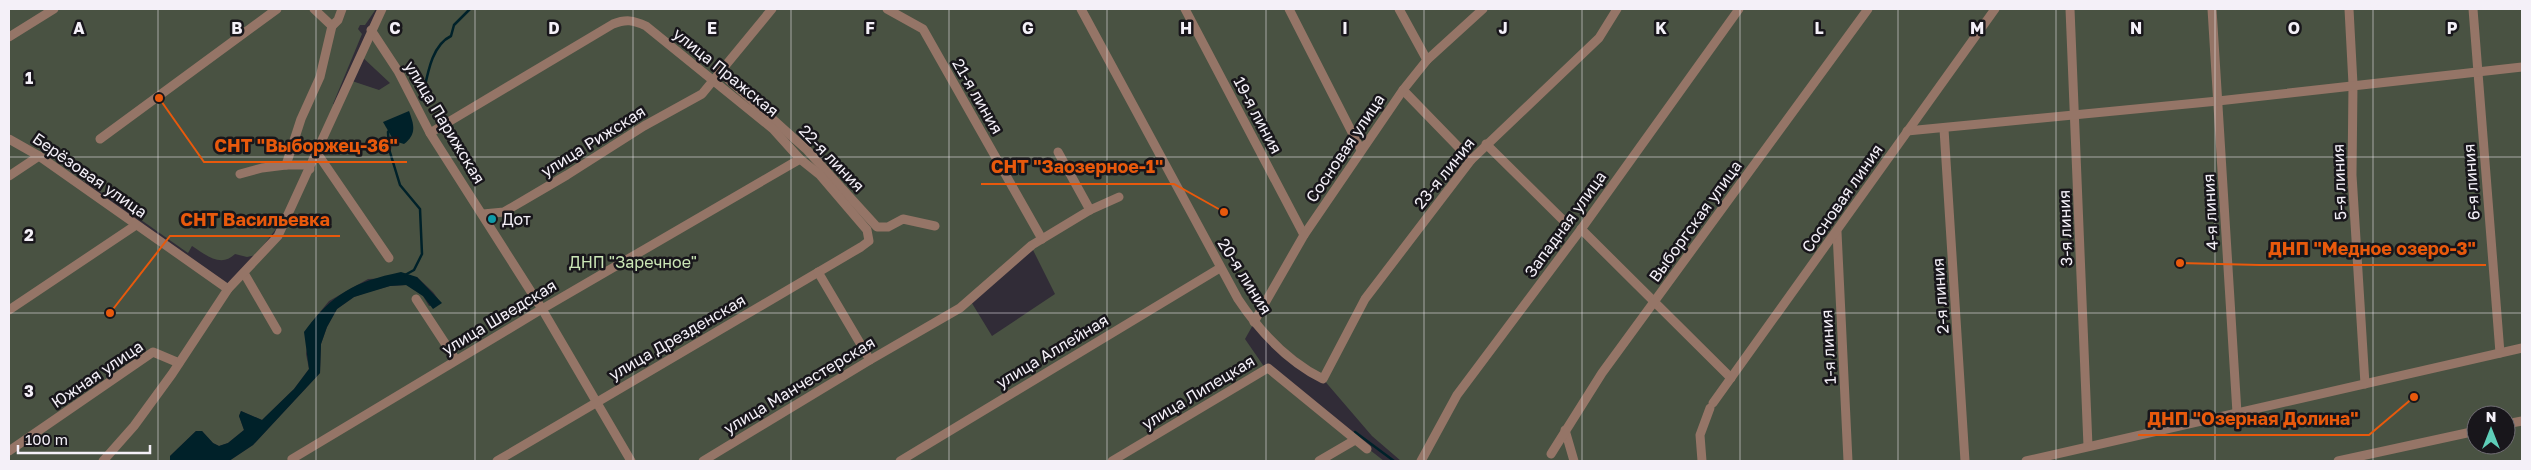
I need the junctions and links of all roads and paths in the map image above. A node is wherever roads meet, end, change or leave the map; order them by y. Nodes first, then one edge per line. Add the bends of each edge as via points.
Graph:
1 (54, 9) edge
2 (277, 9) edge
3 (314, 9) edge
4 (342, 9) edge
5 (382, 9) edge
6 (772, 9) edge
7 (887, 9) edge
8 (1081, 9) edge
9 (1185, 9) edge
10 (1289, 9) edge
11 (1399, 9) edge
12 (1483, 9) edge
13 (1617, 9) edge
14 (1739, 9) edge
15 (1868, 9) edge
16 (1995, 9) edge
17 (2070, 9) edge
18 (2212, 9) edge
19 (2349, 9) edge
20 (2473, 9) edge
21 (332, 26) junction
22 (371, 30) junction
23 (9, 37) edge
24 (1427, 60) junction
25 (2522, 67) edge
26 (2478, 70) junction
27 (719, 71) junction
28 (713, 81) junction
29 (2353, 84) junction
30 (1403, 90) junction
31 (2218, 100) junction
32 (2076, 115) junction
33 (1944, 129) junction
34 (1907, 132) junction
35 (430, 133) junction
36 (9, 139) edge
37 (100, 139) dead end
38 (1486, 144) junction
39 (1362, 150) junction
40 (1058, 152) dead end
41 (317, 153) junction
42 (39, 156) junction
43 (800, 159) junction
44 (1472, 160) junction
45 (286, 165) junction
46 (310, 169) junction
47 (240, 174) dead end
48 (9, 176) edge
49 (1119, 197) dead end
50 (1090, 210) junction
51 (483, 214) junction
52 (1566, 223) dead end
53 (136, 225) junction
54 (935, 226) dead end
55 (1581, 229) junction
56 (1837, 232) junction
57 (1304, 235) junction
58 (869, 238) joint
59 (1042, 239) junction
60 (389, 258) dead end
61 (1220, 268) junction
62 (818, 272) junction
63 (242, 275) junction
64 (228, 289) junction
65 (416, 299) dead end
66 (1653, 302) junction
67 (542, 309) junction
68 (9, 310) edge
69 (1254, 322) junction
70 (277, 330) dead end
71 (2522, 348) edge
72 (2500, 353) junction
73 (456, 360) junction
74 (870, 360) junction
75 (179, 363) junction
76 (1731, 378) junction
77 (1323, 379) joint
78 (2365, 384) junction
79 (596, 402) junction
80 (2237, 413) junction
81 (1565, 430) junction
82 (2466, 433) edge
83 (1355, 440) junction
84 (2088, 446) junction
85 (1367, 449) dead end
86 (9, 451) edge
87 (1551, 454) dead end
88 (292, 460) edge
89 (103, 461) edge
90 (497, 461) edge
91 (631, 461) edge
92 (703, 461) edge
93 (900, 461) edge
94 (1112, 461) edge
95 (1319, 461) edge
96 (1421, 461) edge
97 (1574, 461) edge
98 (1702, 461) edge
99 (1848, 461) edge
100 (1965, 461) edge
101 (2026, 461) edge
102 (2338, 461) edge

1 - 23 street
2 - 37 street
3 - 21 street
4 - 21 street
5 - 22 street
6 - 27 street, улица Рижская
7 - 59 street, 21-я линия via 923,29
8 - 61 street, 20-я линия
9 - 57 street, 19-я линия
10 - 39 street
11 - 24 street
12 - 24 street, Сосновая улица
13 - 38 street, 23-я линия via 1599,38
14 - 55 street, Западная улица
15 - 66 street, Выборгская улица
16 - 34 street, Сосновая линия
17 - 32 street, 3-я линия
18 - 31 street, 4-я линия
19 - 29 street, 5-я линия
20 - 26 street, 6-я линия
21 - 45 street via 320,77 301,119
22 - 35 street, улица Парижская via 398,71
22 - 41 street
24 - 30 street, Сосновая улица
25 - 26 street
26 - 29 street
26 - 72 street, 6-я линия
27 - 28 street, улица Рижская
27 - 54 street, 22-я линия via 807,150 877,227 888,227 903,220
28 - 35 street, улица Пражская via 646,26 623,20
28 - 43 street, улица Пражская via 773,129
28 - 51 street, улица Рижская via 702,94 644,126 568,175 504,212
29 - 31 street
29 - 78 street, 5-я линия via 2352,176
30 - 39 street, Сосновая улица
30 - 44 street
31 - 32 street
31 - 80 street, 4-я линия
32 - 33 street
32 - 84 street, 3-я линия
33 - 34 street
33 - 100 street, 2-я линия
34 - 56 street, Сосновая линия
35 - 51 street, улица Парижская
36 - 42 street, Берёзовая улица
38 - 44 street, 23-я линия
38 - 52 street
39 - 57 street, Сосновая улица
40 - 50 street
41 - 46 street
41 - 60 street
42 - 48 street
42 - 53 street, Берёзовая улица
43 - 58 street, улица Пражская via 830,186 867,230
43 - 67 street, улица Шведская
44 - 77 street, 23-я линия via 1365,298
45 - 46 street via 306,165
45 - 47 street
46 - 63 street via 278,236
49 - 50 street, улица Манчестерская
50 - 59 street, улица Манчестерская
51 - 67 street, улица Парижская
53 - 64 street, Берёзовая улица
53 - 68 street
55 - 66 street
55 - 96 street, Западная улица via 1457,395
56 - 76 street, Сосновая линия
56 - 99 street, 1-я линия
57 - 69 street, Сосновая улица
58 - 62 street, улица Дрезденская via 861,247
59 - 74 street, улица Манчестерская via 960,308
61 - 69 street, 20-я линия
61 - 93 street, улица Аллейная
62 - 74 street
62 - 79 street, улица Дрезденская
63 - 64 street
63 - 70 street
64 - 75 street
65 - 73 street
66 - 76 street
66 - 81 street, Выборгская улица
67 - 73 street, улица Шведская
67 - 79 street, улица Парижская
69 - 77 street, 20-я линия via 1293,361
71 - 72 street
72 - 78 street
73 - 88 street, улица Шведская
74 - 92 street, улица Манчестерская
75 - 86 street, Южная улица via 153,352
75 - 89 street via 134,426
76 - 98 street, Сосновая линия via 1711,405 1700,435
78 - 80 street
79 - 90 street, улица Дрезденская
79 - 91 street, улица Парижская
80 - 84 street
81 - 87 street, Выборгская улица
81 - 97 street
82 - 102 street
83 - 85 street, улица Липецкая
83 - 94 street, улица Липецкая via 1268,368
83 - 95 street
84 - 101 street

